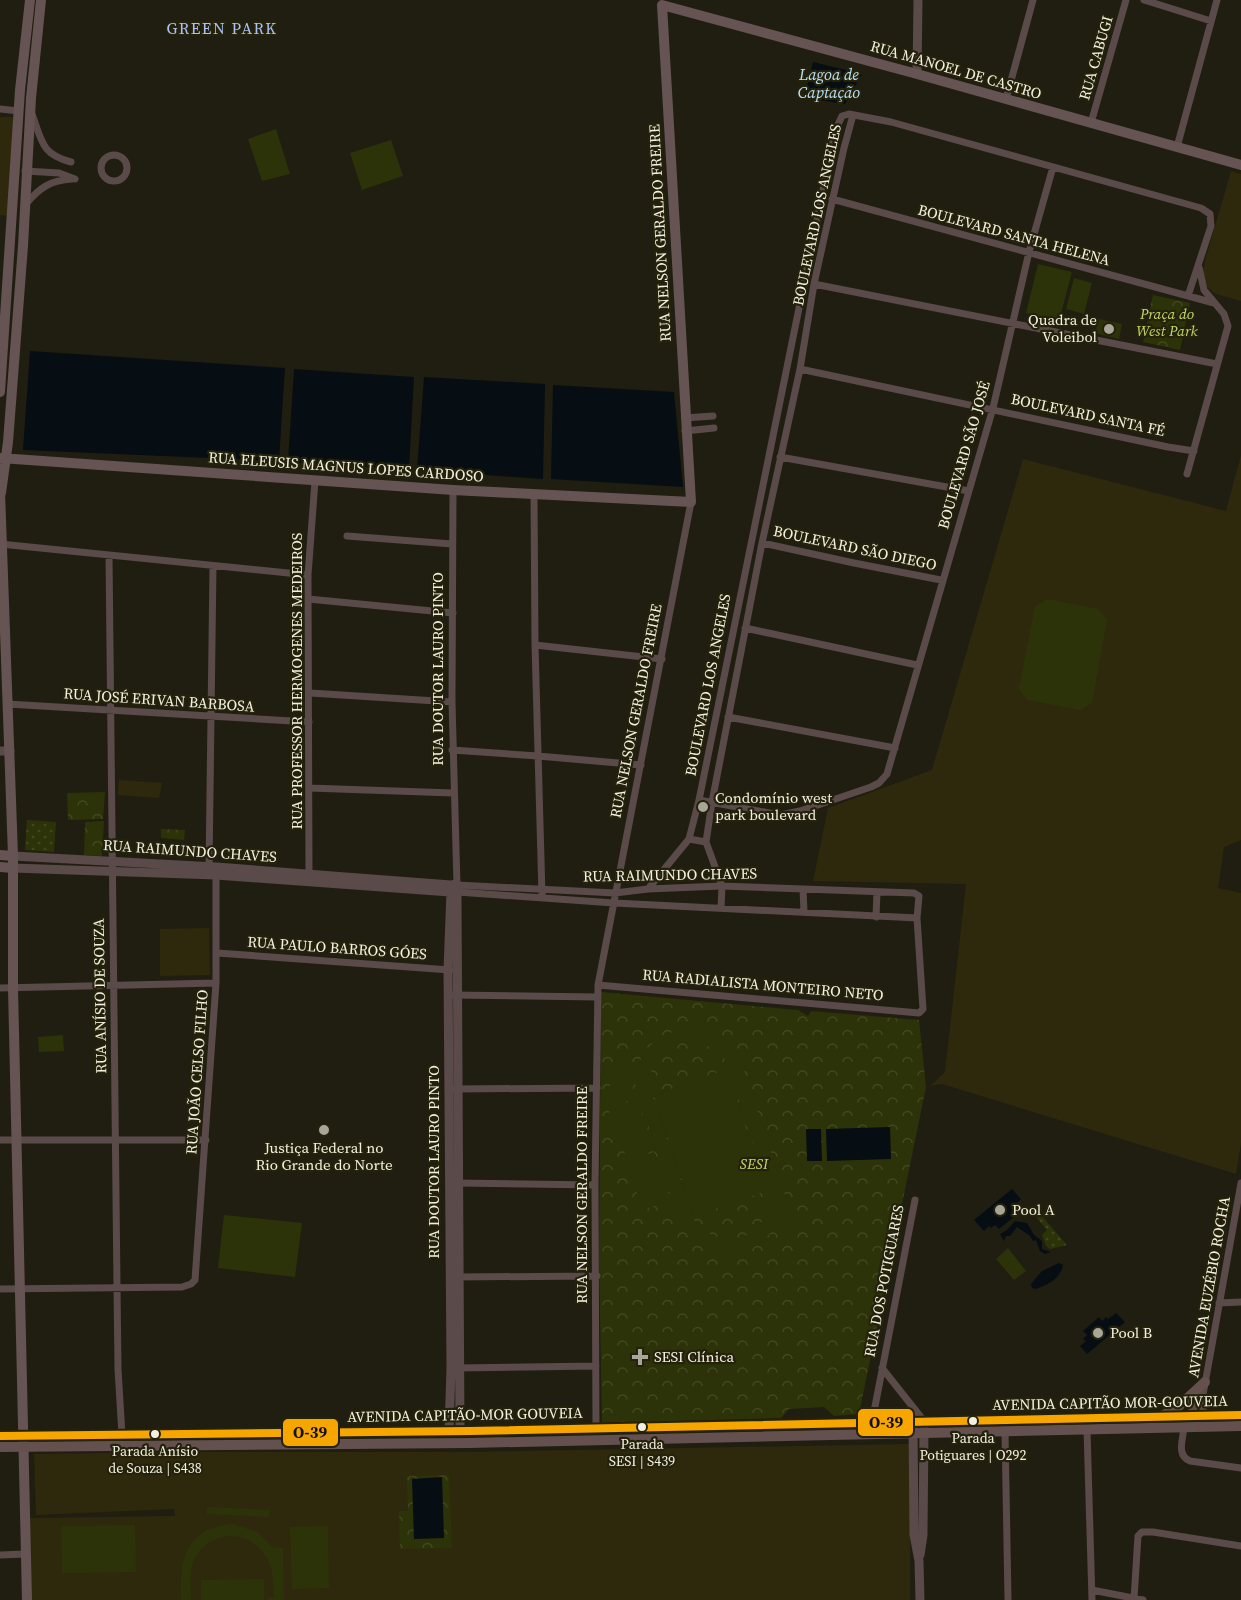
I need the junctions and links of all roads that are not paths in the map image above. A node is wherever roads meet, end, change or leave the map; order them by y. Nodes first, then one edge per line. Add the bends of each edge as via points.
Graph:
1 (30, 0) edge
2 (41, 0) edge
3 (918, 0) edge
4 (1033, 0) edge
5 (1126, 0) edge
6 (1144, 0) edge
7 (1217, 0) edge
8 (662, 3) edge
9 (1211, 21) junction
10 (917, 74) junction
11 (1006, 99) junction
12 (0, 109) edge
13 (25, 110) junction
14 (853, 115) junction
15 (1091, 123) junction
16 (832, 144) junction
17 (1177, 147) junction
18 (844, 148) junction
19 (71, 162) dead end
20 (1241, 165) edge
21 (1053, 167) junction
22 (15, 170) junction
23 (27, 171) junction
24 (832, 199) junction
25 (26, 204) junction
26 (1029, 252) junction
27 (1199, 264) junction
28 (814, 284) junction
29 (1188, 296) junction
30 (1214, 303) junction
31 (1014, 323) junction
32 (1217, 364) junction
33 (800, 369) junction
34 (0, 392) edge
35 (781, 396) junction
36 (793, 397) junction
37 (993, 408) junction
38 (712, 416) dead end
39 (685, 418) junction
40 (714, 428) dead end
41 (774, 429) junction
42 (685, 431) junction
43 (785, 431) junction
44 (1194, 451) junction
45 (780, 457) junction
46 (3, 458) edge
47 (1187, 474) dead end
48 (315, 481) junction
49 (453, 490) junction
50 (969, 491) junction
51 (0, 492) edge
52 (534, 494) junction
53 (691, 502) junction
54 (347, 536) dead end
55 (762, 543) junction
56 (0, 544) edge
57 (452, 544) junction
58 (109, 556) junction
59 (213, 566) junction
60 (746, 569) junction
61 (758, 569) junction
62 (308, 575) junction
63 (942, 580) junction
64 (308, 599) junction
65 (739, 600) junction
66 (751, 602) junction
67 (453, 613) junction
68 (745, 628) junction
69 (535, 645) junction
70 (3, 646) edge
71 (662, 659) junction
72 (917, 665) junction
73 (416, 692) dead end
74 (310, 693) junction
75 (412, 699) junction
76 (452, 702) junction
77 (7, 704) junction
78 (111, 710) junction
79 (728, 717) junction
80 (212, 718) junction
81 (309, 722) junction
82 (895, 748) junction
83 (453, 750) junction
84 (5, 751) edge
85 (538, 756) junction
86 (641, 765) junction
87 (309, 788) junction
88 (453, 793) junction
89 (699, 800) junction
90 (712, 802) junction
91 (689, 839) junction
92 (706, 842) junction
93 (0, 855) edge
94 (13, 856) junction
95 (112, 861) junction
96 (0, 867) edge
97 (13, 868) junction
98 (213, 871) junction
99 (112, 872) junction
100 (309, 878) junction
101 (722, 886) junction
102 (454, 889) junction
103 (648, 889) junction
104 (803, 889) junction
105 (877, 892) junction
106 (615, 893) junction
107 (542, 894) junction
108 (614, 903) junction
109 (721, 908) junction
110 (804, 912) junction
111 (876, 917) junction
112 (916, 918) junction
113 (216, 952) junction
114 (452, 971) junction
115 (216, 983) junction
116 (114, 985) junction
117 (598, 985) junction
118 (0, 988) edge
119 (13, 988) junction
120 (452, 995) junction
121 (597, 997) junction
122 (597, 1088) junction
123 (453, 1089) junction
124 (0, 1140) edge
125 (16, 1140) junction
126 (115, 1140) junction
127 (206, 1140) junction
128 (454, 1183) junction
129 (1241, 1183) edge
130 (595, 1185) junction
131 (915, 1200) dead end
132 (597, 1276) junction
133 (454, 1277) junction
134 (117, 1287) junction
135 (19, 1288) junction
136 (0, 1289) edge
137 (1219, 1302) junction
138 (1241, 1302) edge
139 (596, 1365) junction
140 (455, 1368) junction
141 (882, 1368) junction
142 (1205, 1382) junction
143 (1203, 1395) junction
144 (1241, 1415) edge
145 (1203, 1416) junction
146 (1162, 1417) junction
147 (919, 1421) junction
148 (872, 1422) junction
149 (1186, 1422) junction
150 (774, 1424) junction
151 (1241, 1426) edge
152 (596, 1428) junction
153 (1088, 1430) junction
154 (454, 1431) junction
155 (1005, 1431) junction
156 (389, 1432) junction
157 (298, 1433) junction
158 (122, 1435) junction
159 (918, 1435) junction
160 (0, 1436) edge
161 (759, 1438) junction
162 (22, 1442) junction
163 (408, 1444) junction
164 (280, 1445) junction
165 (0, 1448) edge
166 (1241, 1468) edge
167 (1241, 1546) edge
168 (0, 1554) edge
169 (25, 1554) junction
170 (1092, 1590) junction
171 (1134, 1599) edge
172 (27, 1600) edge
173 (920, 1600) edge
174 (1008, 1600) edge
175 (1092, 1600) edge
176 (1143, 1600) edge

1 - 13 main road
2 - 13 main road
3 - 10 street
4 - 11 street
5 - 15 street, RUA CABUGI
6 - 9 street
7 - 9 street
8 - 10 main road, RUA MANOEL DE CASTRO
8 - 39 main road, RUA NELSON GERALDO FREIRE
9 - 17 street
10 - 11 main road, RUA MANOEL DE CASTRO
11 - 15 main road, RUA MANOEL DE CASTRO
12 - 13 street
13 - 19 street via 50,153
13 - 22 main road
13 - 23 main road
14 - 16 street, BOULEVARD LOS ANGELES via 845,114 839,119
14 - 18 street, BOULEVARD LOS ANGELES
14 - 21 street
15 - 17 main road, RUA MANOEL DE CASTRO
16 - 18 street
16 - 35 street, BOULEVARD LOS ANGELES
17 - 20 main road, RUA MANOEL DE CASTRO
18 - 24 street, BOULEVARD LOS ANGELES
21 - 26 street, BOULEVARD SÃO JOSÉ
21 - 27 street via 1205,210 1210,214 1211,225
22 - 23 street
22 - 34 main road
23 - 25 main road
23 - 25 street via 59,173 75,179 43,186
24 - 26 street, BOULEVARD SANTA HELENA
24 - 28 street, BOULEVARD LOS ANGELES
25 - 46 main road
26 - 29 street, BOULEVARD SANTA HELENA
26 - 31 street, BOULEVARD SÃO JOSÉ
27 - 29 street
27 - 30 street via 1202,286
28 - 31 street
28 - 33 street, BOULEVARD LOS ANGELES
29 - 30 street, BOULEVARD SANTA HELENA
30 - 32 street via 1228,326
31 - 32 street
31 - 37 street, BOULEVARD SÃO JOSÉ
32 - 44 street
33 - 36 street, BOULEVARD LOS ANGELES
33 - 37 street, BOULEVARD SANTA FÉ
35 - 36 street via 785,400
35 - 41 street, BOULEVARD LOS ANGELES
36 - 43 street, BOULEVARD LOS ANGELES
37 - 44 street, BOULEVARD SANTA FÉ
37 - 50 street, BOULEVARD SÃO JOSÉ
38 - 39 street
39 - 42 main road, RUA NELSON GERALDO FREIRE
40 - 42 street
41 - 43 street via 779,425
41 - 60 street, BOULEVARD LOS ANGELES
42 - 53 main road, RUA NELSON GERALDO FREIRE
43 - 45 street, BOULEVARD LOS ANGELES
44 - 47 street
45 - 50 street
45 - 55 street, BOULEVARD LOS ANGELES
46 - 48 main road, RUA ELEUSIS MAGNUS LOPES CARDOSO
46 - 51 main road
48 - 49 main road, RUA ELEUSIS MAGNUS LOPES CARDOSO
48 - 62 street, RUA PROFESSOR HERMOGENES MEDEIROS
49 - 52 main road, RUA ELEUSIS MAGNUS LOPES CARDOSO
49 - 57 street, RUA DOUTOR LAURO PINTO
50 - 63 street, BOULEVARD SÃO JOSÉ
51 - 56 main road
52 - 53 main road, RUA ELEUSIS MAGNUS LOPES CARDOSO
52 - 69 street
53 - 71 street, RUA NELSON GERALDO FREIRE
54 - 57 street
55 - 61 street, BOULEVARD LOS ANGELES
55 - 63 street, BOULEVARD SÃO DIEGO
56 - 58 street
56 - 70 main road
57 - 67 street, RUA DOUTOR LAURO PINTO
58 - 59 street
58 - 78 street, RUA ANÍSIO DE SOUZA
59 - 62 street
59 - 80 street, RUA JOÃO CELSO FILHO
60 - 61 street via 752,574
60 - 65 street, BOULEVARD LOS ANGELES
61 - 66 street, BOULEVARD LOS ANGELES
62 - 64 street, RUA PROFESSOR HERMOGENES MEDEIROS
63 - 72 street, BOULEVARD SÃO JOSÉ
64 - 67 street
64 - 74 street, RUA PROFESSOR HERMOGENES MEDEIROS
65 - 66 street via 747,594
65 - 89 street, BOULEVARD LOS ANGELES
66 - 68 street, BOULEVARD LOS ANGELES
67 - 76 street, RUA DOUTOR LAURO PINTO
68 - 72 street
68 - 79 street, BOULEVARD LOS ANGELES
69 - 71 street
69 - 85 street
70 - 77 main road
71 - 86 street, RUA NELSON GERALDO FREIRE
72 - 82 street, BOULEVARD SÃO JOSÉ
73 - 75 street
74 - 75 street
74 - 81 street, RUA PROFESSOR HERMOGENES MEDEIROS
75 - 76 street
76 - 83 street, RUA DOUTOR LAURO PINTO
77 - 78 street, RUA JOSÉ ERIVAN BARBOSA
77 - 84 main road
78 - 80 street, RUA JOSÉ ERIVAN BARBOSA
78 - 95 street, RUA ANÍSIO DE SOUZA
79 - 82 street
79 - 90 street, BOULEVARD LOS ANGELES
80 - 81 street, RUA JOSÉ ERIVAN BARBOSA
80 - 98 street, RUA JOÃO CELSO FILHO
81 - 87 street, RUA PROFESSOR HERMOGENES MEDEIROS
82 - 90 street, BOULEVARD SÃO JOSÉ via 887,774 879,783 800,811 780,815
83 - 85 street
83 - 88 street, RUA DOUTOR LAURO PINTO
84 - 94 main road
85 - 86 street
85 - 107 street
86 - 106 street, RUA NELSON GERALDO FREIRE
87 - 88 street
87 - 100 street, RUA PROFESSOR HERMOGENES MEDEIROS
88 - 102 street, RUA DOUTOR LAURO PINTO
89 - 90 street, BOULEVARD SÃO JOSÉ
89 - 91 street, BOULEVARD LOS ANGELES
90 - 92 street, BOULEVARD LOS ANGELES
91 - 92 street
91 - 103 street, BOULEVARD LOS ANGELES
92 - 101 street, BOULEVARD LOS ANGELES
93 - 94 main road, RUA RAIMUNDO CHAVES
94 - 95 street, RUA RAIMUNDO CHAVES
94 - 97 main road
95 - 98 street, RUA RAIMUNDO CHAVES
95 - 99 street, RUA ANÍSIO DE SOUZA
96 - 97 main road, RUA RAIMUNDO CHAVES
97 - 99 street, RUA RAIMUNDO CHAVES
97 - 119 main road
98 - 99 street, RUA RAIMUNDO CHAVES
98 - 100 street, RUA RAIMUNDO CHAVES
98 - 113 street, RUA JOÃO CELSO FILHO
99 - 116 street, RUA ANÍSIO DE SOUZA
100 - 102 street, RUA RAIMUNDO CHAVES
101 - 103 street, RUA RAIMUNDO CHAVES
101 - 104 street, RUA RAIMUNDO CHAVES
101 - 109 street, BOULEVARD LOS ANGELES
102 - 107 street, RUA RAIMUNDO CHAVES
102 - 114 street, RUA DOUTOR LAURO PINTO
103 - 106 street, RUA RAIMUNDO CHAVES
104 - 105 street, RUA RAIMUNDO CHAVES
104 - 110 street
105 - 111 street
105 - 112 street, RUA RAIMUNDO CHAVES via 918,894
106 - 107 street, RUA RAIMUNDO CHAVES
106 - 108 street, RUA NELSON GERALDO FREIRE
107 - 108 street, RUA RAIMUNDO CHAVES
108 - 109 street, RUA RAIMUNDO CHAVES
108 - 117 street, RUA NELSON GERALDO FREIRE
109 - 110 street, RUA RAIMUNDO CHAVES
110 - 111 street, RUA RAIMUNDO CHAVES
111 - 112 street, RUA RAIMUNDO CHAVES
112 - 117 street, RUA RADIALISTA MONTEIRO NETO via 923,1009 919,1013
113 - 114 street, RUA PAULO BARROS GÓES
113 - 115 street, RUA JOÃO CELSO FILHO
114 - 120 street, RUA DOUTOR LAURO PINTO
115 - 116 street
115 - 127 street, RUA JOÃO CELSO FILHO
116 - 119 street
116 - 126 street, RUA ANÍSIO DE SOUZA
117 - 121 street, RUA NELSON GERALDO FREIRE
118 - 119 street
119 - 125 main road
120 - 121 street
120 - 123 street, RUA DOUTOR LAURO PINTO
121 - 122 street, RUA NELSON GERALDO FREIRE
122 - 123 street
122 - 130 street, RUA NELSON GERALDO FREIRE
123 - 128 street, RUA DOUTOR LAURO PINTO
124 - 125 street
125 - 126 street
125 - 135 main road
126 - 127 street
126 - 134 street, RUA ANÍSIO DE SOUZA
127 - 134 street, RUA JOÃO CELSO FILHO via 193,1283 182,1287
128 - 130 street
128 - 133 street, RUA DOUTOR LAURO PINTO
129 - 137 street, AVENIDA EUZÉBIO ROCHA
130 - 132 street, RUA NELSON GERALDO FREIRE
131 - 141 street, RUA DOS POTIGUARES
132 - 133 street
132 - 139 street, RUA NELSON GERALDO FREIRE
133 - 140 street, RUA DOUTOR LAURO PINTO
134 - 135 street
134 - 158 street, RUA ANÍSIO DE SOUZA
135 - 136 street
135 - 162 main road
137 - 138 street
137 - 142 street, AVENIDA EUZÉBIO ROCHA
139 - 140 street
139 - 152 street, RUA NELSON GERALDO FREIRE
140 - 154 street, RUA DOUTOR LAURO PINTO
141 - 147 street, RUA DOS POTIGUARES
141 - 148 street, RUA DOS POTIGUARES
142 - 143 street, AVENIDA EUZÉBIO ROCHA
142 - 146 main road
143 - 145 street, AVENIDA EUZÉBIO ROCHA
143 - 149 street, AVENIDA EUZÉBIO ROCHA
144 - 145 main road, AVENIDA CAPITÃO MOR-GOUVEIA
145 - 149 main road, AVENIDA CAPITÃO MOR-GOUVEIA
146 - 147 main road, AVENIDA CAPITÃO MOR-GOUVEIA
146 - 149 main road, AVENIDA CAPITÃO MOR-GOUVEIA
147 - 148 main road, AVENIDA CAPITÃO MOR-GOUVEIA
147 - 159 street
148 - 150 main road, AVENIDA CAPITÃO-MOR GOUVEIA
149 - 151 main road, AVENIDA CAPITÃO MOR-GOUVEIA
149 - 153 main road, AVENIDA CAPITÃO MOR-GOUVEIA
149 - 166 street via 1181,1453 1184,1458
150 - 152 main road, AVENIDA CAPITÃO-MOR GOUVEIA
150 - 161 main road
152 - 154 main road, AVENIDA CAPITÃO-MOR GOUVEIA
153 - 155 main road, AVENIDA CAPITÃO MOR-GOUVEIA
153 - 170 street
154 - 156 main road, AVENIDA CAPITÃO-MOR GOUVEIA
155 - 159 main road, AVENIDA CAPITÃO MOR-GOUVEIA
155 - 174 street
156 - 157 main road, AVENIDA CAPITÃO-MOR GOUVEIA
156 - 163 main road
157 - 158 main road, AVENIDA CAPITÃO-MOR GOUVEIA
157 - 164 main road
158 - 162 main road, AVENIDA CAPITÃO-MOR GOUVEIA
159 - 161 main road, AVENIDA CAPITÃO-MOR GOUVEIA
159 - 173 street via 923,1535
160 - 162 main road
161 - 163 main road, AVENIDA CAPITÃO-MOR GOUVEIA
162 - 164 main road, AVENIDA CAPITÃO-MOR GOUVEIA
162 - 165 main road
162 - 169 main road
163 - 164 main road, AVENIDA CAPITÃO-MOR GOUVEIA
167 - 171 street via 1139,1533
168 - 169 street
169 - 172 main road
170 - 171 street
170 - 175 street
171 - 176 street

